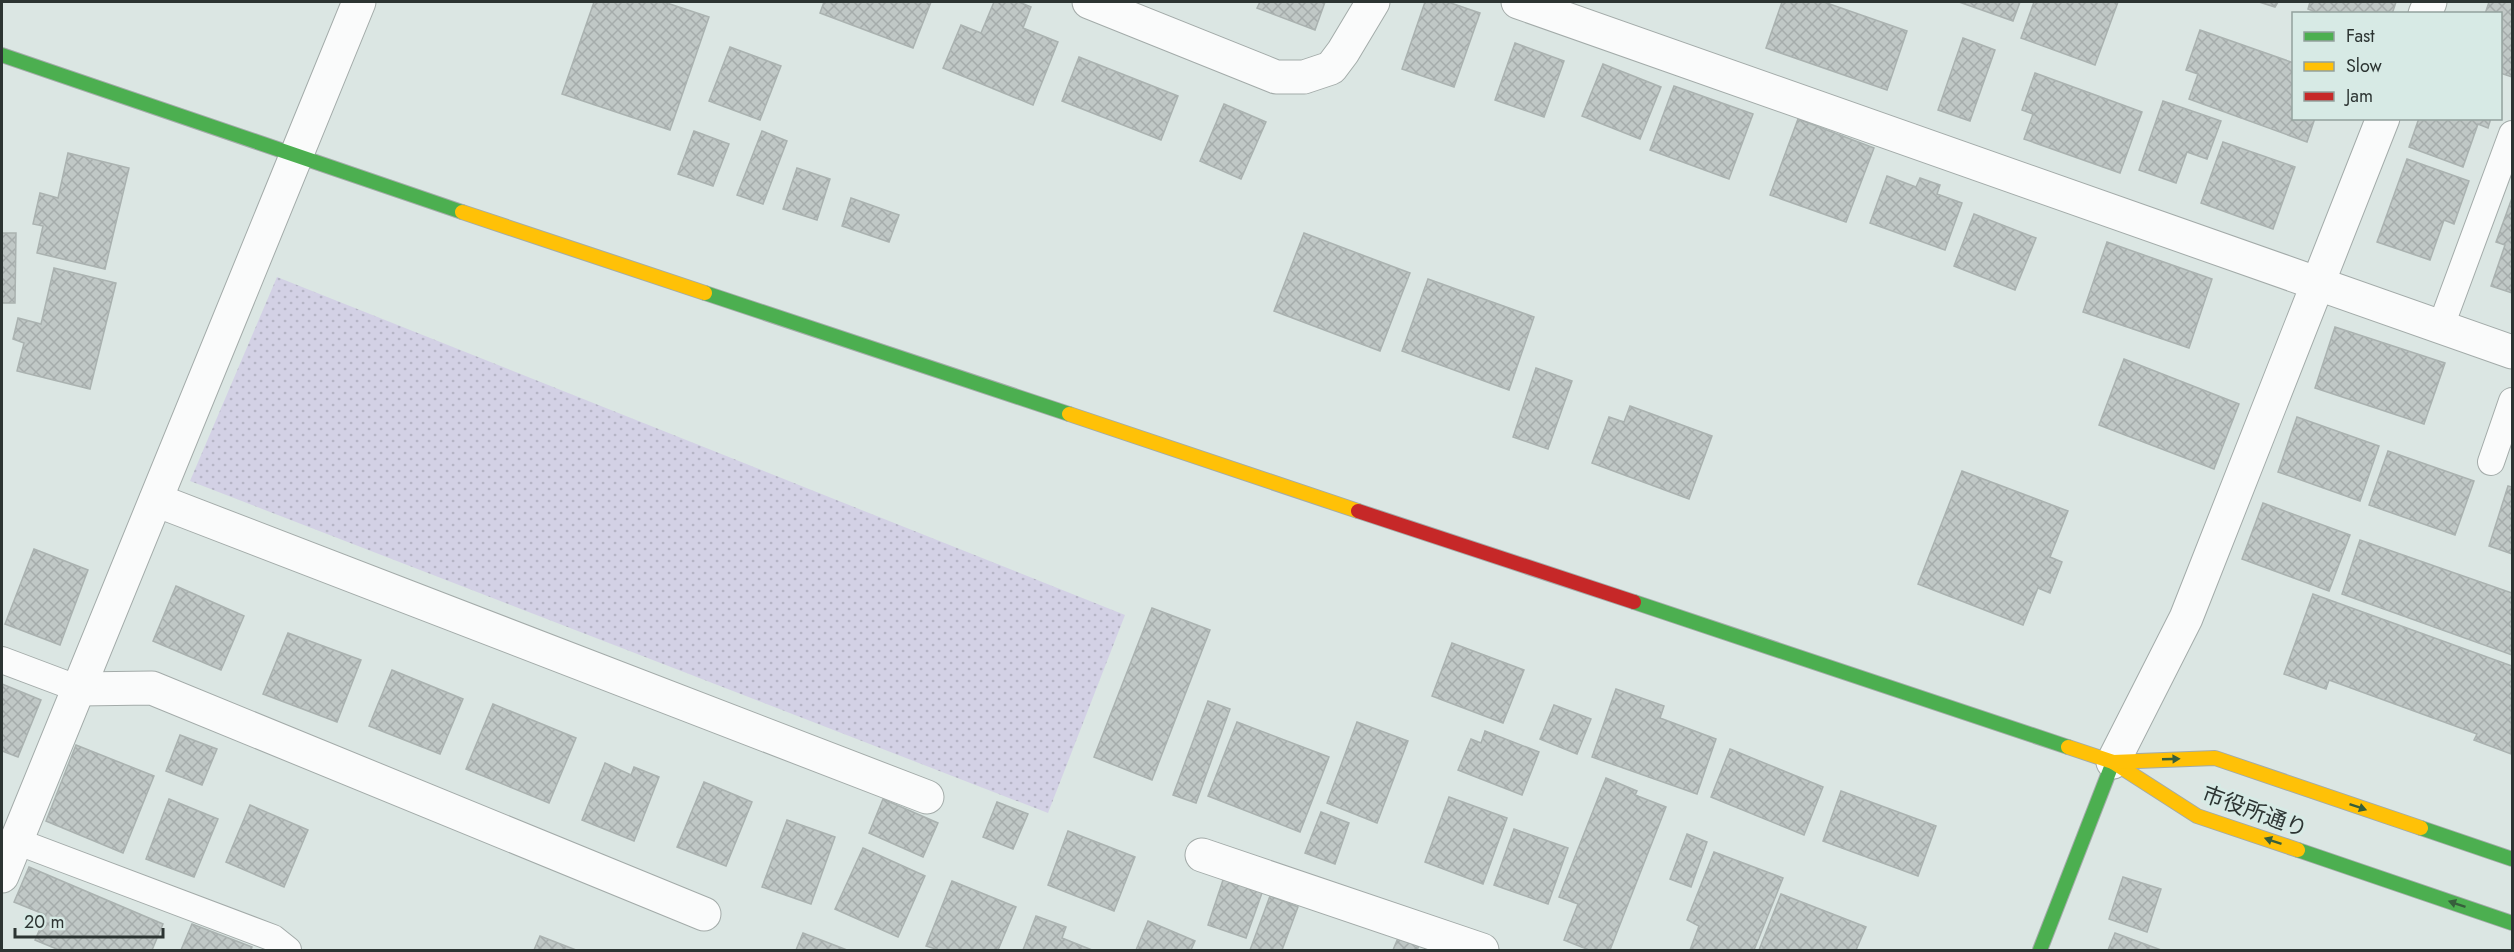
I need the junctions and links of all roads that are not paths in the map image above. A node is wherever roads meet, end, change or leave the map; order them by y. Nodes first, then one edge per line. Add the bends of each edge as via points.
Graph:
1 (359, 2) edge
2 (1089, 2) edge
3 (1373, 2) edge
4 (1518, 2) edge
5 (2, 55) edge
6 (2382, 120) edge
7 (2512, 134) edge
8 (297, 157) junction
9 (2318, 282) junction
10 (2441, 326) junction
11 (2512, 352) edge
12 (2512, 401) edge
13 (2492, 462) dead end
14 (156, 500) junction
15 (2, 660) edge
16 (79, 690) junction
17 (2113, 762) junction
18 (927, 797) dead end
19 (16, 841) junction
20 (1202, 855) dead end
21 (2512, 859) edge
22 (2, 876) edge
23 (705, 914) dead end
24 (2512, 923) edge
25 (288, 951) edge
26 (1482, 951) edge
27 (2040, 951) edge

1 - 8 street
2 - 3 street via 1276,77 1304,77 1331,68
4 - 9 street
5 - 8 street
6 - 9 street
7 - 10 lane
8 - 14 street
8 - 17 street
9 - 10 street
9 - 17 street via 2186,618
10 - 11 street
12 - 13 lane
14 - 16 street
14 - 18 street
15 - 16 lane
16 - 19 street
16 - 23 street via 152,688
17 -> 21 street, 市役所通り via 2215,758
24 -> 17 street, 市役所通り via 2197,816
17 - 27 street
19 - 22 street
19 - 25 lane via 273,938
20 - 26 street

